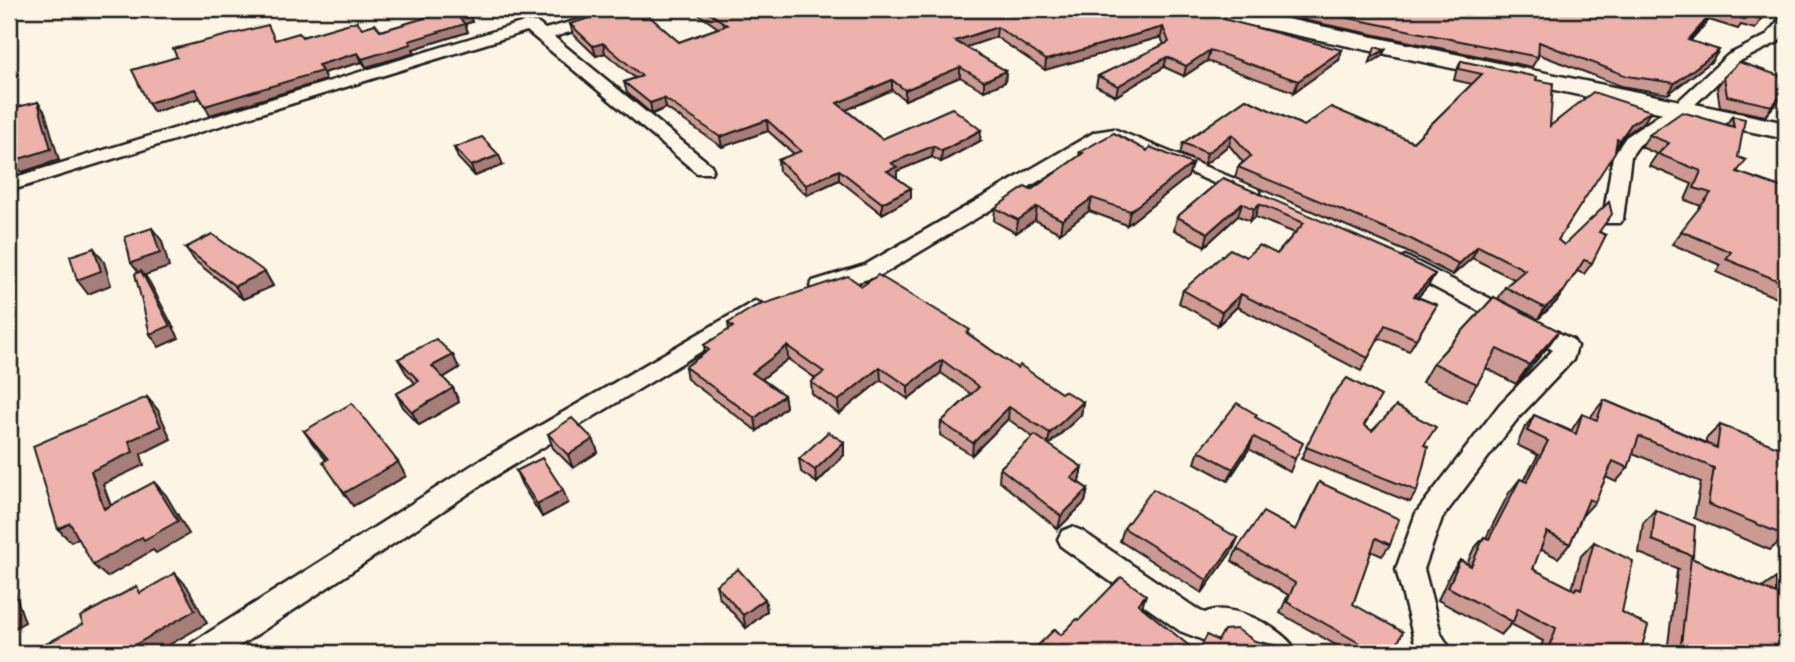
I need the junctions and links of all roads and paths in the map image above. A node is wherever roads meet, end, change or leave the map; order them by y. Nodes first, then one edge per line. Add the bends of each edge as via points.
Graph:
1 (635, 9) edge
2 (1207, 9) edge
3 (1786, 20) edge
4 (543, 35) junction
5 (1680, 109) junction
6 (1786, 131) edge
7 (704, 169) dead end
8 (9, 185) edge
9 (1275, 204) edge
10 (1613, 219) edge
11 (1385, 253) edge
12 (799, 293) edge
13 (774, 300) edge
14 (1072, 539) dead end
15 (1429, 649) edge
16 (202, 653) edge
17 (1282, 653) edge

1 - 4 street
2 - 5 main road
3 - 5 street via 1772,39 1734,58
4 - 7 street
4 - 8 street via 530,25
5 - 6 main road
5 - 10 street via 1632,141 1622,156
9 - 12 street via 1127,138 1101,136 873,270
11 - 15 street via 1565,346 1565,354 1509,411 1430,513 1410,569
13 - 16 street via 483,471
14 - 17 street via 1190,621 1208,628 1217,621 1234,623

